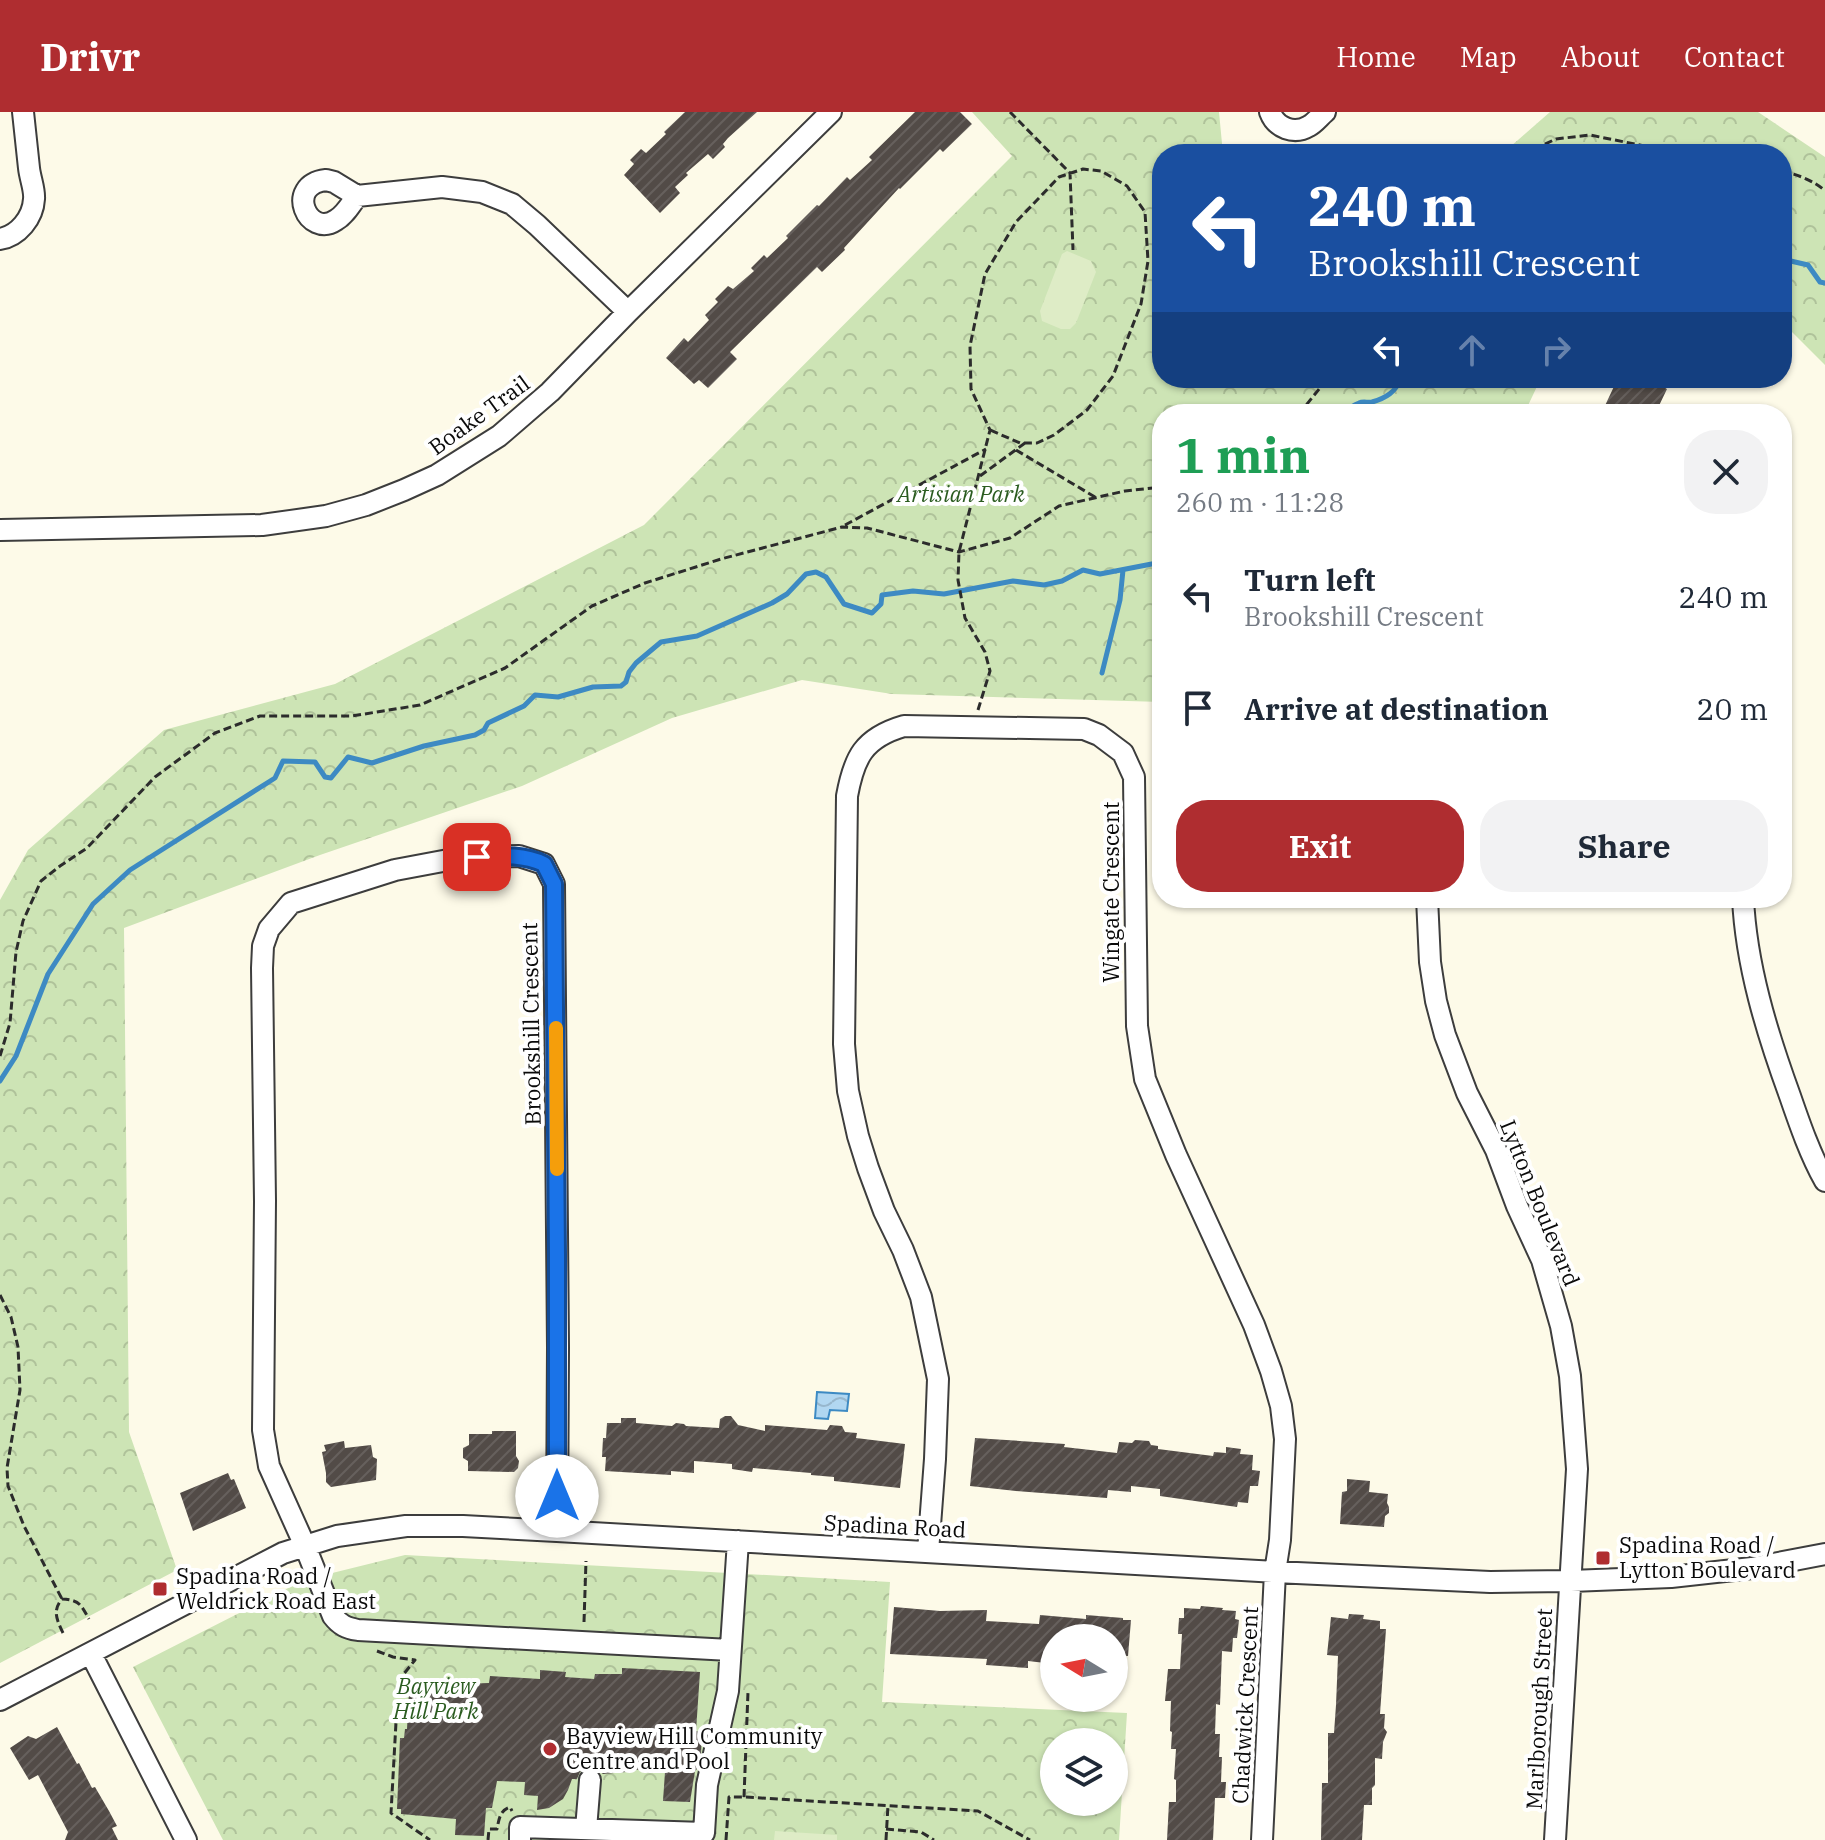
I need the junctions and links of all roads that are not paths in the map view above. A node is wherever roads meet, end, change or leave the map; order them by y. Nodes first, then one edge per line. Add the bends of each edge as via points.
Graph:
1 (23, 112) edge
2 (831, 112) edge
3 (1270, 112) edge
4 (1325, 112) edge
5 (357, 196) dead end
6 (0, 239) edge
7 (628, 312) junction
8 (0, 530) edge
9 (1427, 908) edge
10 (1744, 908) edge
11 (1825, 1181) edge
12 (557, 1531) junction
13 (738, 1541) junction
14 (305, 1546) junction
15 (928, 1552) junction
16 (1825, 1554) edge
17 (1275, 1572) junction
18 (1571, 1581) junction
19 (730, 1650) junction
20 (91, 1654) junction
21 (0, 1700) edge
22 (590, 1780) dead end
23 (586, 1829) junction
24 (186, 1840) edge
25 (520, 1840) edge
26 (1262, 1840) edge
27 (1555, 1840) edge

1 - 6 street via 34,199 21,229
2 - 7 street, Boake Trail
3 - 4 street via 1280,126 1298,131
5 - 7 street via 442,187 482,192 512,204
7 - 8 street, Boake Trail via 499,436 437,475 366,505 262,525
9 - 18 street, Lytton Boulevard via 1430,962 1445,1035 1542,1260 1561,1326 1577,1469
10 - 11 street via 1773,1048
12 - 13 street, Spadina Road
12 - 14 street, Spadina Road via 406,1526
12 - 14 street, Brookshill Crescent via 554,884 544,864 532,859 459,858 395,870 291,903 269,929 263,946 263,1430 269,1466
13 - 15 street, Spadina Road
13 - 19 street
14 - 19 street, Brookshill Crescent via 333,1616 347,1628
14 - 20 street, Spadina Road
15 - 17 street, Spadina Road
15 - 17 street, Wingate Crescent via 938,1379 921,1297 868,1168 848,1091 847,796 852,767 864,748 904,726 1084,729 1123,753 1134,777 1137,1026 1145,1079 1254,1325 1281,1406 1285,1439
16 - 18 street, Spadina Road via 1671,1577
17 - 18 street, Spadina Road
17 - 26 street, Chadwick Crescent
18 - 27 street, Marlborough Street
19 - 23 street via 704,1833
20 - 21 street, Spadina Road
20 - 24 street
22 - 23 street
23 - 25 street via 520,1827

